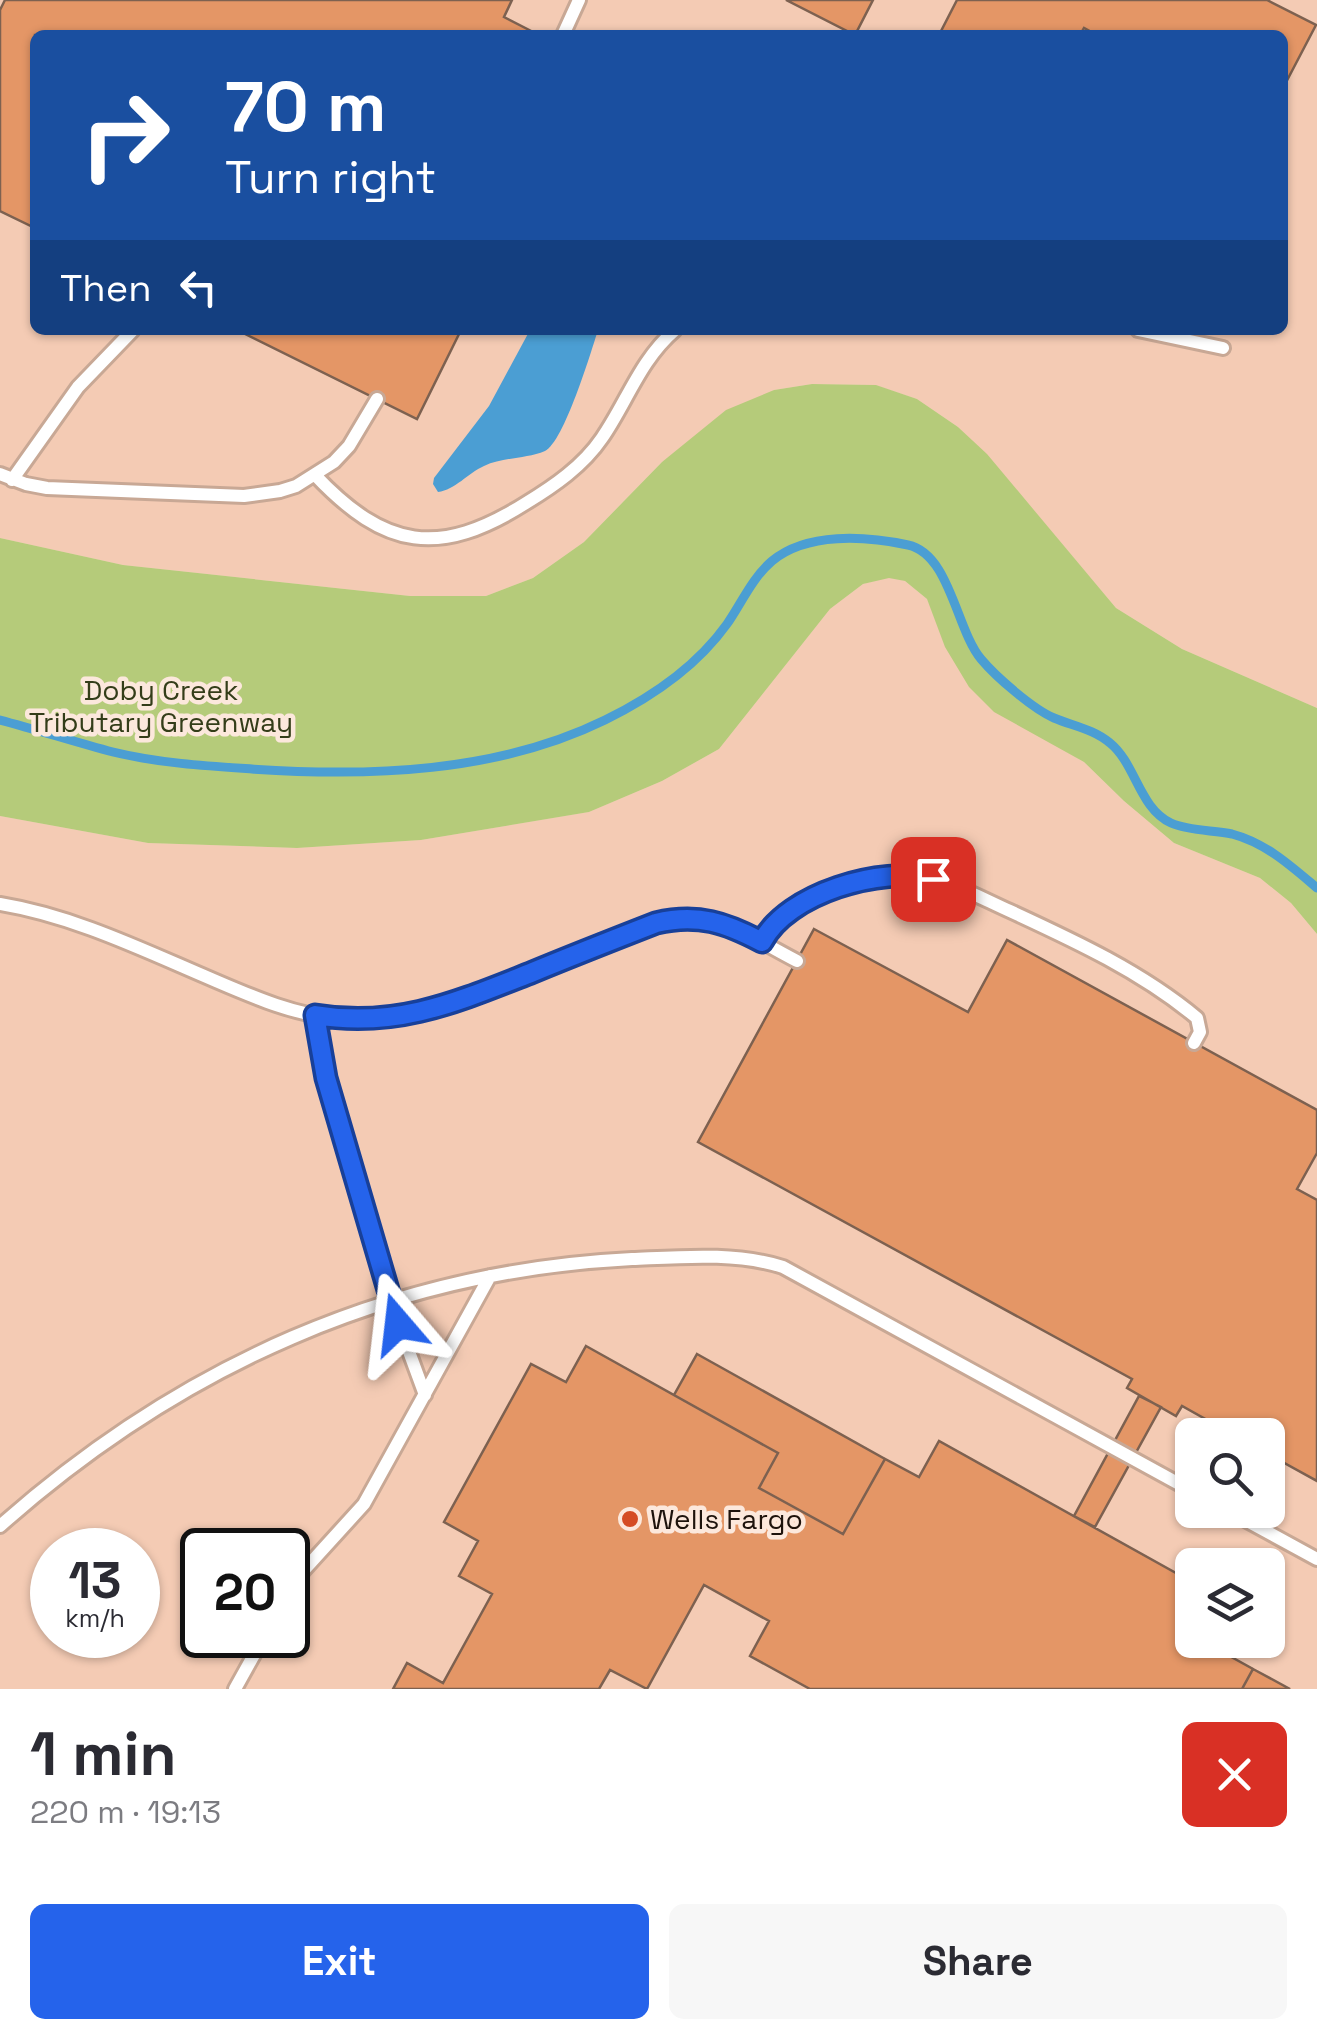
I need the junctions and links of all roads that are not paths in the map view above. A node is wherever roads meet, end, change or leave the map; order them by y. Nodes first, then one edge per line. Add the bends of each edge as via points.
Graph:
1 (578, 0) edge
2 (565, 30) edge
3 (127, 335) edge
4 (670, 335) edge
5 (1162, 335) edge
6 (1223, 348) dead end
7 (376, 399) dead end
8 (315, 475) junction
9 (6, 477) edge
10 (0, 904) edge
11 (762, 942) junction
12 (797, 961) dead end
13 (315, 1015) junction
14 (1194, 1043) dead end
15 (490, 1276) junction
16 (390, 1300) junction
17 (425, 1395) junction
18 (1175, 1482) edge
19 (0, 1526) edge
20 (1261, 1528) edge
21 (1317, 1558) edge
22 (310, 1564) edge
23 (252, 1658) edge
24 (235, 1689) edge

1 - 2 lane
3 - 9 lane
4 - 8 lane via 585,459 540,495 473,532 428,539 389,531
5 - 6 lane
7 - 8 lane via 348,446
8 - 9 lane via 280,491 244,496 47,488
10 - 13 lane via 92,929 250,996
11 - 12 lane
11 - 13 lane via 715,920 676,918 431,1011 376,1019
11 - 14 lane via 776,921 805,902 885,876 918,875 1032,921 1140,978 1197,1018
13 - 16 lane via 326,1078
15 - 16 lane
15 - 17 lane
15 - 18 lane via 640,1259 772,1264
16 - 17 lane
16 - 19 lane via 263,1349 160,1404
17 - 22 lane via 364,1504
20 - 21 lane
23 - 24 lane

